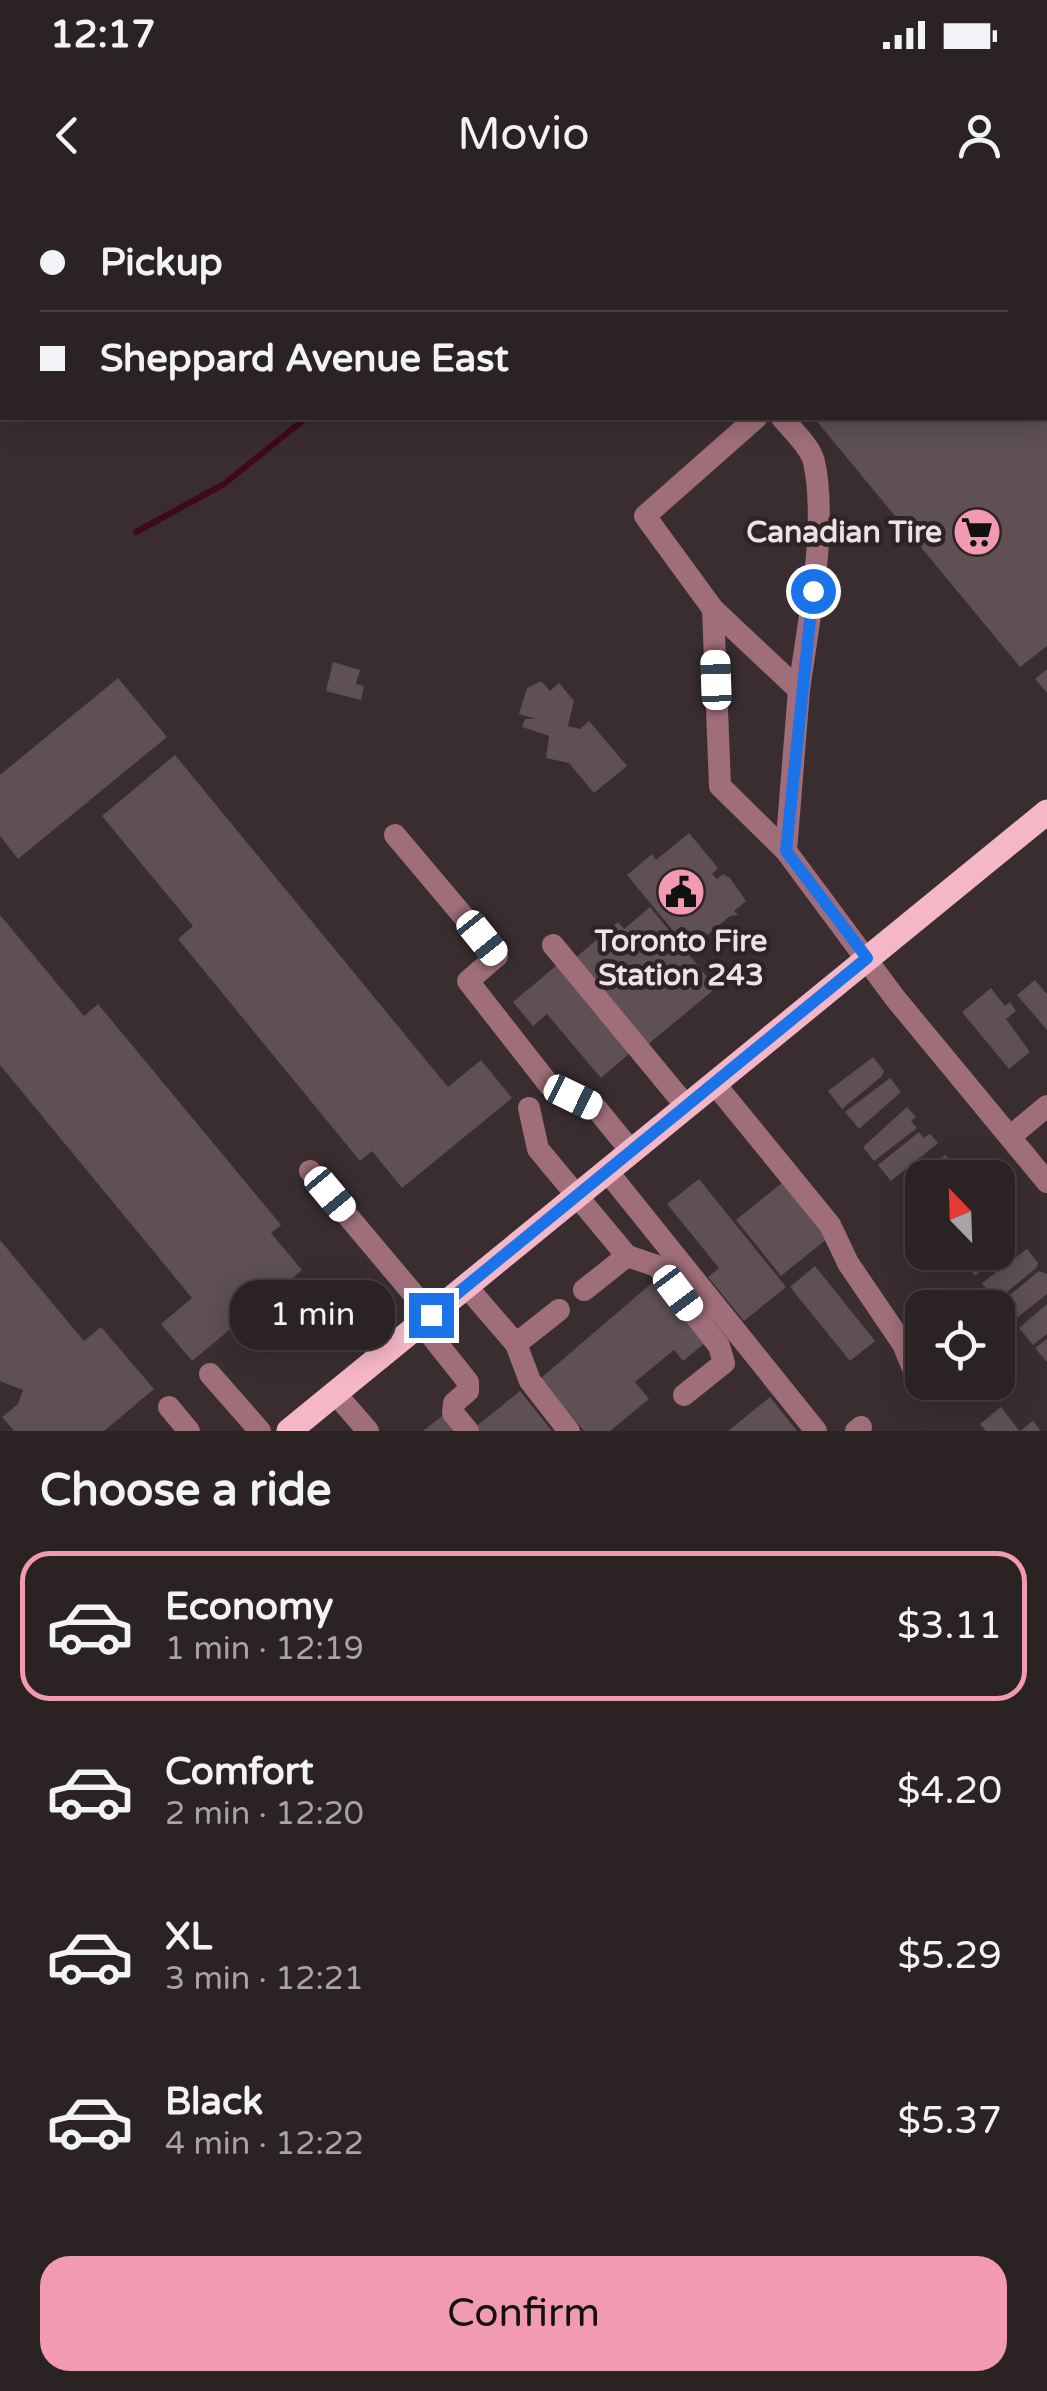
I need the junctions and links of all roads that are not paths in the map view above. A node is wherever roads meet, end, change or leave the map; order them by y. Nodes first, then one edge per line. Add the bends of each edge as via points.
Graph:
1 (754, 420) edge
2 (784, 420) edge
3 (713, 609) junction
4 (799, 690) junction
5 (1047, 812) edge
6 (395, 835) dead end
7 (786, 851) junction
8 (553, 945) dead end
9 (867, 958) junction
10 (714, 1083) junction
11 (686, 1106) junction
12 (1047, 1106) edge
13 (529, 1108) dead end
14 (1011, 1136) junction
15 (631, 1151) junction
16 (310, 1171) dead end
17 (607, 1171) junction
18 (1047, 1182) edge
19 (578, 1194) junction
20 (626, 1256) junction
21 (466, 1286) junction
22 (584, 1290) dead end
23 (559, 1310) dead end
24 (426, 1319) junction
25 (516, 1344) junction
26 (905, 1352) edge
27 (210, 1374) dead end
28 (335, 1394) junction
29 (684, 1395) dead end
30 (169, 1408) dead end
31 (189, 1431) edge
32 (260, 1431) edge
33 (289, 1431) edge
34 (368, 1431) edge
35 (468, 1431) edge
36 (569, 1431) edge
37 (816, 1431) edge

1 - 3 street via 646,516
2 - 4 street via 814,458 818,496
3 - 4 street
3 - 7 street via 720,786
4 - 7 street
5 - 9 main road
6 - 15 street via 496,956 468,982 550,1086 596,1108
7 - 9 street
8 - 11 street
9 - 10 main road
9 - 14 street
10 - 11 main road
10 - 26 street via 830,1224
11 - 15 main road
12 - 14 street
13 - 19 street via 538,1149
14 - 18 street
15 - 17 main road
16 - 24 street
17 - 19 main road
17 - 37 street
19 - 20 street
19 - 21 main road
20 - 22 street
20 - 29 street via 658,1266 719,1346 724,1363
21 - 24 main road
21 - 25 street
23 - 25 street
24 - 28 main road
24 - 35 street via 468,1382 453,1413
25 - 36 street via 530,1381
27 - 32 street
28 - 33 main road
28 - 34 street
30 - 31 street

